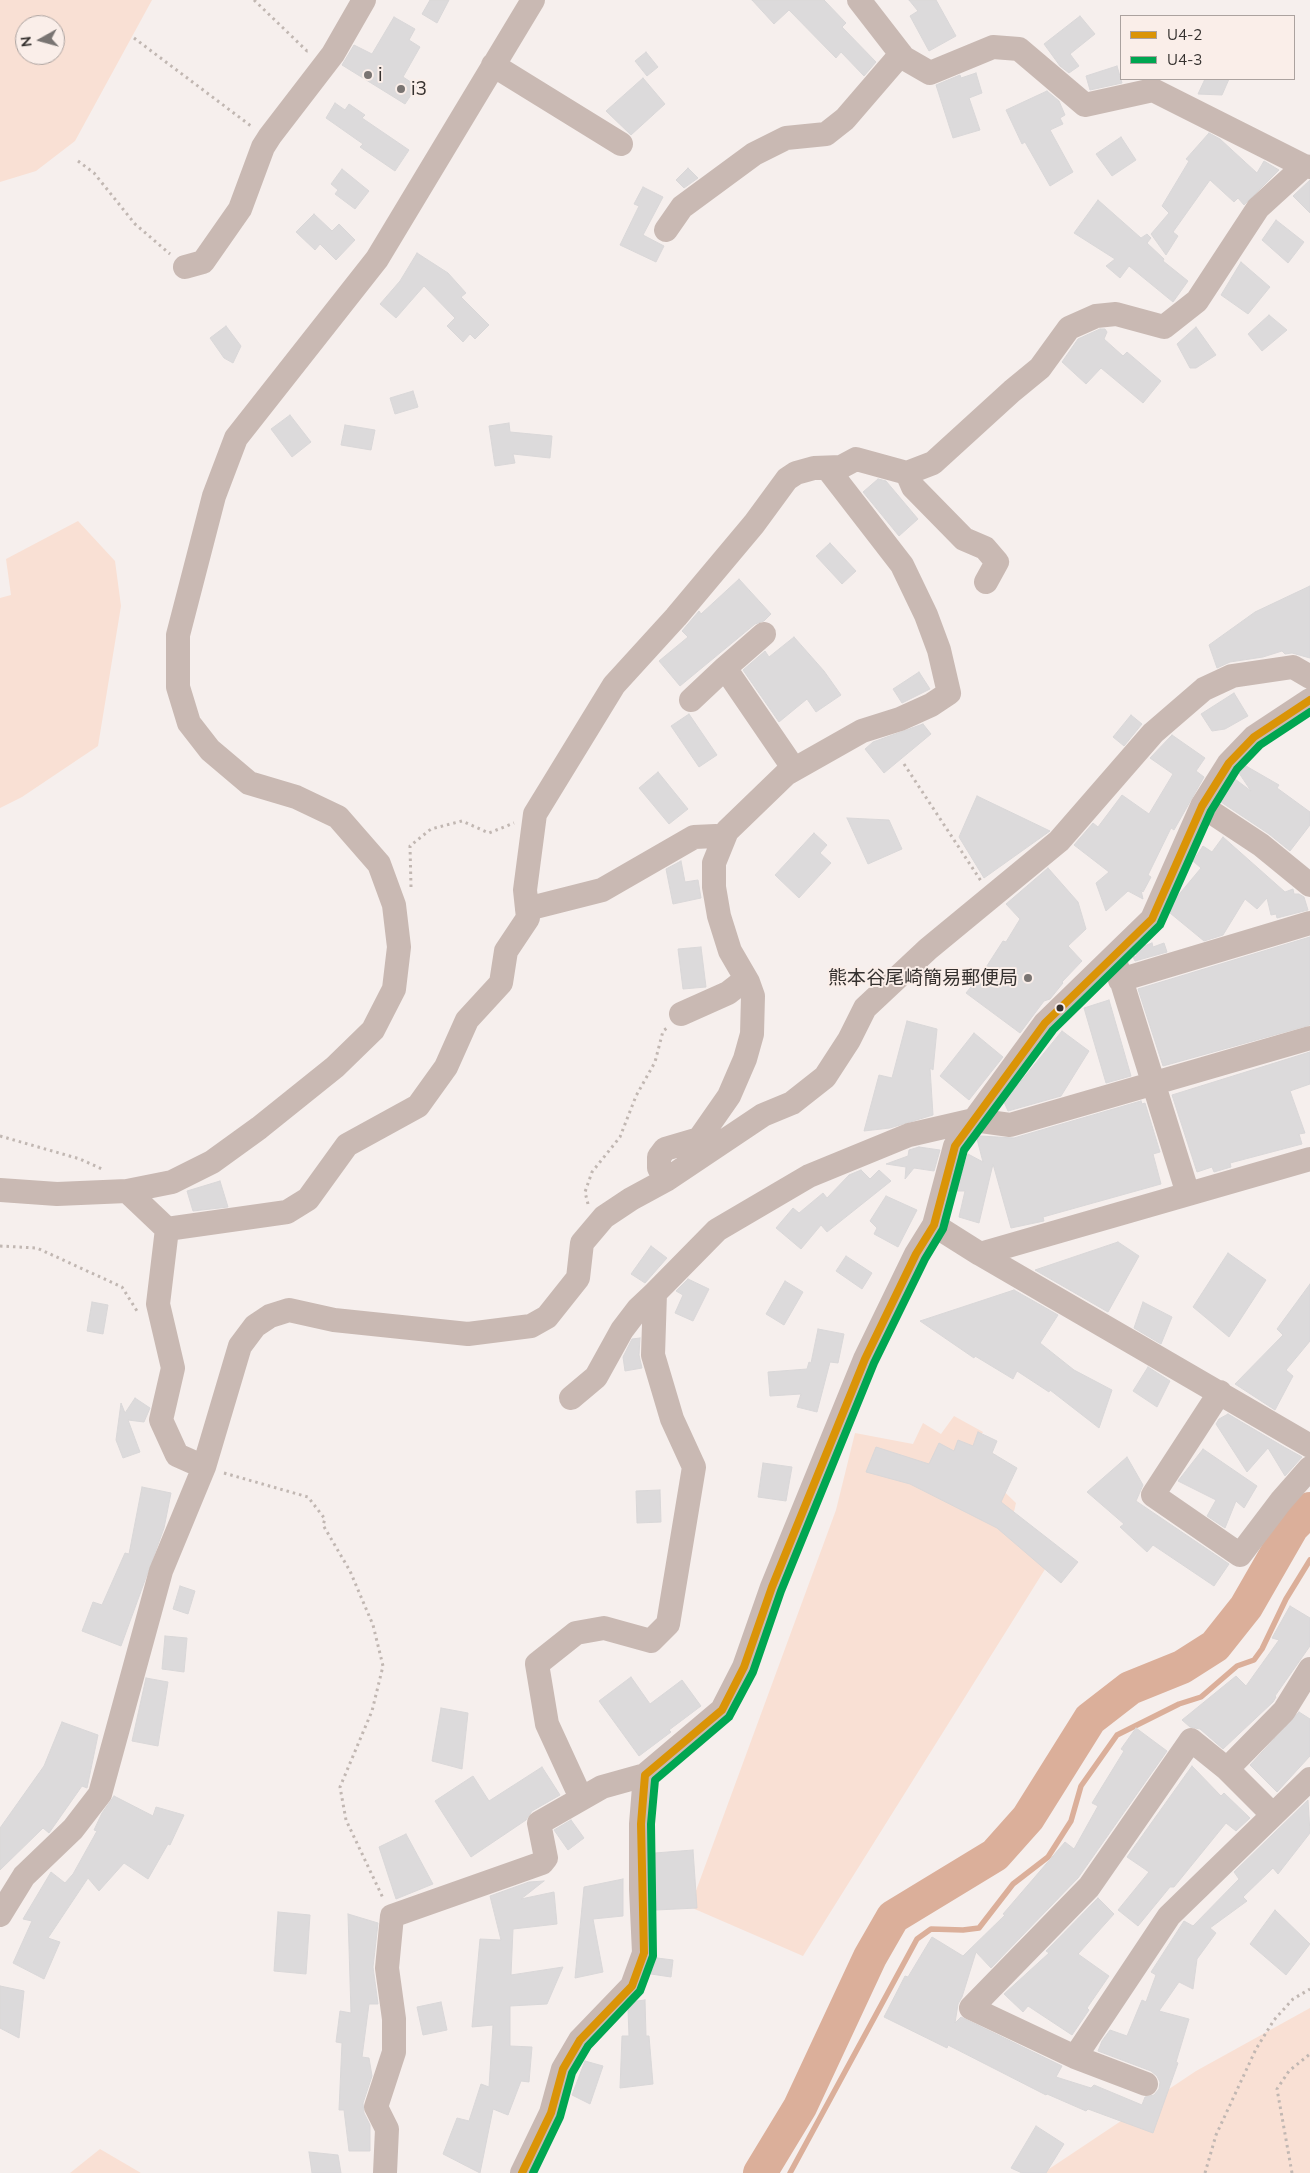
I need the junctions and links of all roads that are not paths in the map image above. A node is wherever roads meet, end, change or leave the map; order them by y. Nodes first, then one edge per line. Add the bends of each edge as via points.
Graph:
1 (364, 0) edge
2 (533, 0) edge
3 (859, 0) edge
4 (901, 54) junction
5 (494, 65) junction
6 (621, 144) dead end
7 (1307, 167) edge
8 (666, 230) dead end
9 (185, 267) road end
10 (827, 468) junction
11 (907, 473) junction
12 (986, 582) dead end
13 (764, 634) dead end
14 (725, 668) junction
15 (1310, 677) edge
16 (691, 700) dead end
17 (1310, 700) edge
18 (794, 769) junction
19 (1202, 806) junction
20 (723, 839) junction
21 (1310, 885) edge
22 (527, 909) junction
23 (1310, 922) edge
24 (1114, 957) junction
25 (746, 979) junction
26 (1120, 980) junction
27 (680, 1014) road end
28 (1310, 1038) edge
29 (1153, 1082) junction
30 (974, 1120) junction
31 (1310, 1159) edge
32 (666, 1180) junction
33 (0, 1190) edge
34 (127, 1190) junction
35 (1188, 1194) junction
36 (934, 1225) junction
37 (167, 1228) junction
38 (980, 1254) junction
39 (655, 1293) junction
40 (1220, 1392) junction
41 (572, 1398) dead end
42 (1310, 1446) edge
43 (204, 1467) junction
44 (1310, 1468) edge
45 (1310, 1669) edge
46 (1227, 1769) junction
47 (645, 1775) junction
48 (1310, 1779) edge
49 (580, 1798) junction
50 (1273, 1815) junction
51 (0, 1915) edge
52 (1075, 2056) junction
53 (1146, 2084) dead end
54 (385, 2173) edge
55 (522, 2173) edge

1 - 9 street via 329,59 270,136 240,209 203,262
2 - 5 street
3 - 4 street
4 - 7 street via 930,73 993,47 1019,48 1085,105 1152,90
4 - 8 street via 845,119 826,134 786,138 754,154 682,207
5 - 6 street
5 - 34 street via 377,259 236,438 214,496 178,635 178,687 189,723 210,750 249,783 296,797 338,817 379,864 394,905 399,947 394,989 373,1030 335,1067 260,1128 212,1162 172,1182
7 - 11 street via 1258,208 1197,301 1164,327 1116,314 1096,316 1069,328 1040,368 934,463
10 - 11 street via 841,468 856,459
10 - 18 street via 902,565 926,615 950,693 900,719 862,731
10 - 22 street via 796,473 788,479 676,617 614,685 535,814 525,890
11 - 12 street via 913,487 964,539 985,548 997,562
13 - 14 street
14 - 16 street
14 - 18 street
15 - 32 street via 1293,667 1232,676 1204,689 1154,733 1060,841 928,949 865,1008 825,1076 792,1103 763,1114
17 - 19 street via 1254,737 1229,763
18 - 20 street via 741,816
19 - 21 street via 1261,845
19 - 24 street via 1152,919
20 - 22 street via 716,836 694,837 602,890
20 - 25 street via 714,863 714,887 730,951
22 - 37 street via 528,918 506,951 500,984 467,1020 446,1067 418,1106 347,1145 308,1199 287,1212
23 - 26 street
24 - 26 street
24 - 30 street via 1045,1023
25 - 27 street via 728,993
25 - 32 street via 753,996 752,1034 745,1059 729,1096 699,1139 665,1149 659,1157 659,1168
26 - 29 street
28 - 29 street
29 - 30 street via 1010,1125
29 - 35 street
30 - 36 street via 955,1146
30 - 39 street via 909,1134 809,1176 717,1230
31 - 35 street
32 - 43 street via 604,1217 582,1243 578,1278 547,1317 531,1326 468,1334 334,1320 289,1310 270,1316 254,1326 240,1346
33 - 34 street via 57,1194
34 - 37 street
35 - 38 street
36 - 38 street
36 - 47 street via 916,1254 865,1359 772,1587 744,1667 722,1710
37 - 43 street via 158,1304 173,1368 161,1420 177,1455
38 - 40 street
39 - 41 street via 622,1330 596,1376
39 - 49 street via 653,1355 672,1418 694,1467 668,1624 651,1641 604,1628 576,1633 537,1664 547,1724
40 - 42 street
40 - 44 street via 1153,1495 1240,1555
43 - 51 street via 161,1571 100,1794 73,1829 24,1876
45 - 46 street via 1284,1711
46 - 50 street
46 - 52 street via 1190,1740 1089,1887 971,2008
47 - 49 street via 602,1787
47 - 55 street via 641,1824 644,1953 632,1986 580,2040 563,2069 551,2113
48 - 50 street
49 - 54 street via 539,1823 546,1858 542,1863 392,1916 387,1968 394,2019 394,2052 376,2107 387,2129
50 - 52 street via 1169,1916
52 - 53 street

